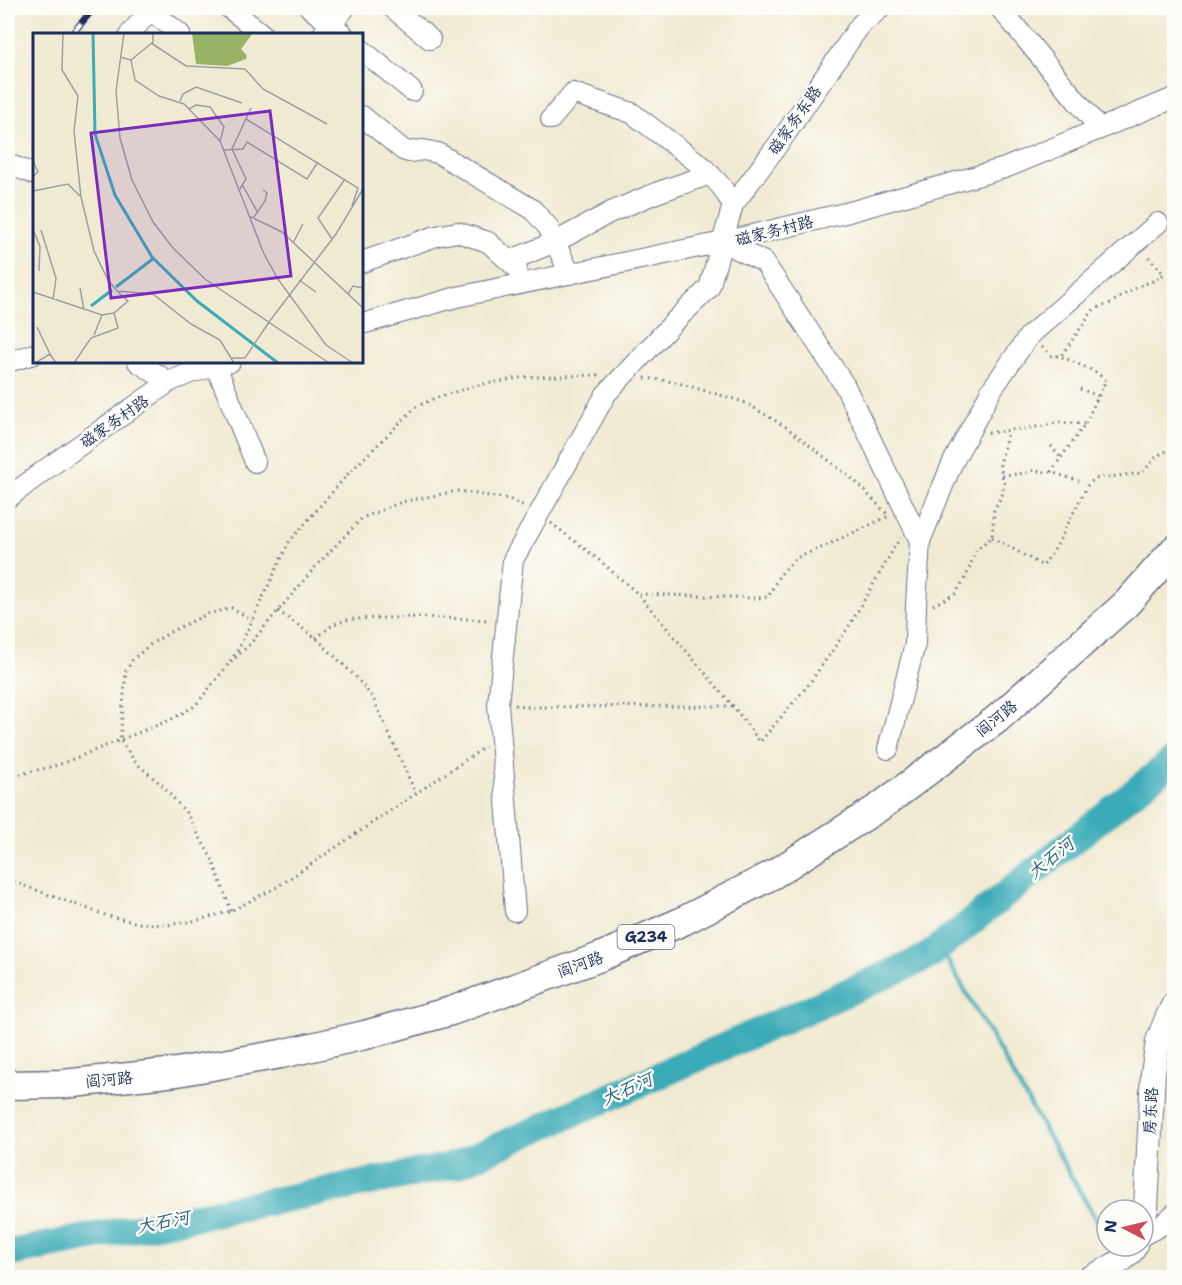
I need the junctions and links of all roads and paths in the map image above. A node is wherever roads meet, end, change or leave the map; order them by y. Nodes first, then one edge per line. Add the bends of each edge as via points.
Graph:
1 (229, 8) edge
2 (310, 8) edge
3 (345, 8) edge
4 (393, 8) edge
5 (881, 8) edge
6 (1000, 8) edge
7 (151, 9) edge
8 (333, 31) edge
9 (131, 33) edge
10 (179, 33) edge
11 (261, 33) edge
12 (430, 39) dead end
13 (363, 51) edge
14 (412, 91) dead end
15 (1174, 98) edge
16 (363, 117) edge
17 (551, 119) dead end
18 (1100, 129) junction
19 (8, 164) edge
20 (33, 174) edge
21 (710, 174) junction
22 (733, 205) junction
23 (1158, 223) dead end
24 (555, 242) junction
25 (723, 242) junction
26 (1136, 242) junction
27 (509, 261) junction
28 (363, 262) edge
29 (570, 274) junction
30 (532, 281) junction
31 (363, 324) edge
32 (1029, 336) junction
33 (33, 354) edge
34 (1061, 356) junction
35 (8, 362) edge
36 (140, 363) edge
37 (223, 364) edge
38 (624, 375) junction
39 (169, 382) junction
40 (1080, 389) dead end
41 (1098, 396) junction
42 (1085, 424) junction
43 (1008, 431) junction
44 (968, 434) junction
45 (1050, 446) dead end
46 (1174, 447) edge
47 (1061, 458) junction
48 (255, 462) dead end
49 (1051, 472) junction
50 (1002, 475) junction
51 (1079, 481) dead end
52 (8, 498) edge
53 (539, 513) junction
54 (992, 537) junction
55 (920, 541) junction
56 (1174, 550) edge
57 (638, 594) junction
58 (278, 611) junction
59 (915, 614) junction
60 (252, 620) junction
61 (507, 621) junction
62 (316, 638) junction
63 (227, 666) junction
64 (498, 704) junction
65 (733, 706) junction
66 (501, 737) junction
67 (120, 740) junction
68 (888, 748) dead end
69 (8, 777) edge
70 (416, 794) junction
71 (8, 880) edge
72 (231, 911) junction
73 (515, 911) dead end
74 (1174, 1004) edge
75 (8, 1085) edge
76 (1147, 1198) edge
77 (1174, 1214) edge
78 (1155, 1230) edge
79 (1119, 1258) edge
80 (1097, 1275) edge

1 - 11 street
2 - 8 street
3 - 8 street
4 - 12 street
5 - 22 street, 磁家务东路 via 861,24
6 - 18 street
7 - 9 street
7 - 10 street
13 - 14 street
15 - 18 street, 磁家务村路
16 - 24 street via 403,150 438,153 532,209 549,227
17 - 21 street via 573,93 632,113
18 - 25 street, 磁家务村路 via 1005,168
19 - 20 street
21 - 22 street
21 - 24 street via 611,212
22 - 25 street, 磁家务东路
23 - 26 street
24 - 27 street
24 - 29 street
25 - 29 street, 磁家务村路
25 - 38 street, 磁家务东路 via 709,288
25 - 55 street via 764,262 845,386
26 - 32 street
26 - 34 path via 1164,274 1094,309
27 - 28 street via 488,242 457,232
27 - 30 street
29 - 30 street, 磁家务村路
30 - 31 street, 磁家务村路
32 - 34 path via 1052,356
32 - 44 street via 992,389
33 - 35 street
34 - 41 path via 1094,370 1106,380
36 - 39 street
37 - 39 street, 磁家务村路
37 - 48 street
38 - 53 street, 磁家务东路 via 606,394
38 - 57 path via 675,382 744,402 786,427 855,481 889,516 796,558 779,576 768,597
38 - 60 path via 525,377 474,386 416,407 348,474 289,542
39 - 52 street, 磁家务村路
40 - 41 path
41 - 42 path
42 - 43 path via 1058,422
42 - 47 path
43 - 44 path
43 - 50 path via 1000,465
44 - 55 street
45 - 47 path
46 - 54 path via 1157,456 1142,473 1094,479 1086,486 1043,566
47 - 49 path
49 - 50 path
49 - 51 path
50 - 54 path via 1004,483 994,510
53 - 57 path
53 - 58 path via 509,499 457,490 402,502 362,518
53 - 61 street, 磁家务东路 via 513,560
54 - 59 path via 976,550 955,594
55 - 59 street
55 - 65 path via 904,532 848,628 809,684 760,742
56 - 75 highway, 阎河路 / G234 via 1126,604 997,719 881,806 774,874 683,921 600,957 451,1011 365,1035 177,1072 63,1084
57 - 65 path
58 - 62 path
58 - 63 path
59 - 68 street via 915,644
60 - 63 path
60 - 67 path via 232,608 207,614 172,631 133,659 126,671
61 - 62 path via 418,617 350,620 334,624
61 - 64 street, 磁家务东路
62 - 70 path via 373,698
63 - 67 path via 195,706
64 - 65 path
64 - 66 street, 磁家务东路
66 - 70 path
66 - 73 street, 磁家务东路
67 - 69 path via 58,765
67 - 72 path via 136,763 187,814 213,861
70 - 72 path via 277,887
71 - 72 path via 138,923 167,925
74 - 76 main road, 房东路 via 1158,1041 1153,1073
77 - 78 street
79 - 80 main road

